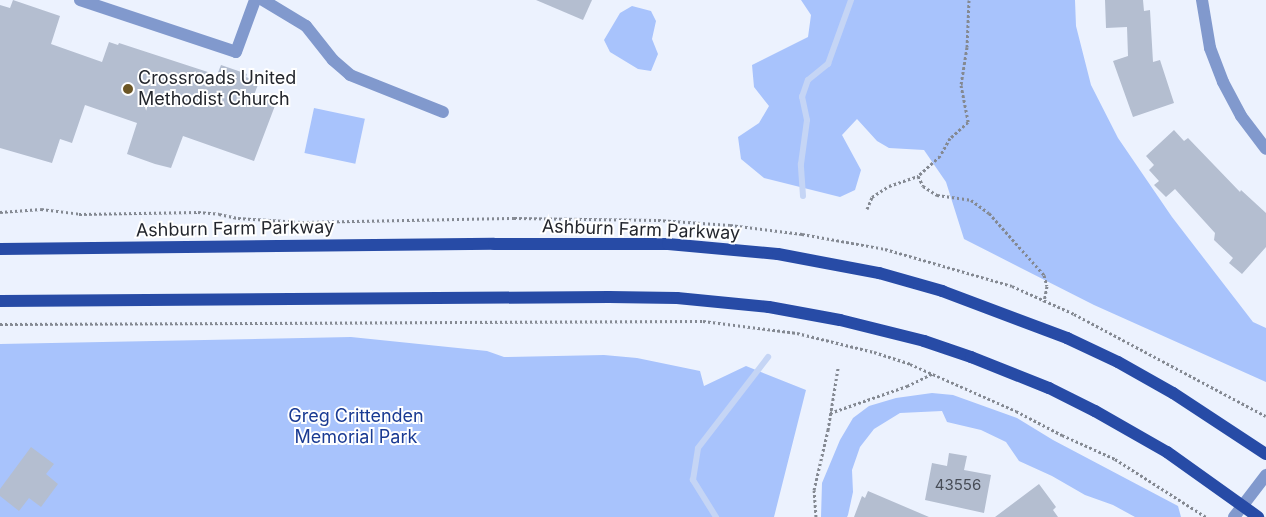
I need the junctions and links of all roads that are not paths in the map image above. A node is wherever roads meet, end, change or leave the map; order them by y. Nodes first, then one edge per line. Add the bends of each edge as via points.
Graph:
1 (80, 0) edge
2 (256, 0) edge
3 (264, 0) edge
4 (1202, 0) edge
5 (443, 112) dead end
6 (1266, 149) edge
7 (0, 249) edge
8 (0, 301) edge
9 (1266, 454) edge
10 (1266, 475) edge
11 (1243, 505) junction
12 (1234, 517) edge
13 (1258, 517) edge

1 - 2 street via 236,52
3 - 5 street via 306,26 333,60 350,75
4 - 6 street via 1210,48 1223,82 1241,116
7 - 9 main road, Ashburn Farm Parkway via 668,244 778,254 879,273 942,291 1067,338 1174,393
8 - 11 main road via 608,297 677,298 769,306 924,341 1049,388 1160,448
10 - 11 street
11 - 12 street
11 - 13 main road

